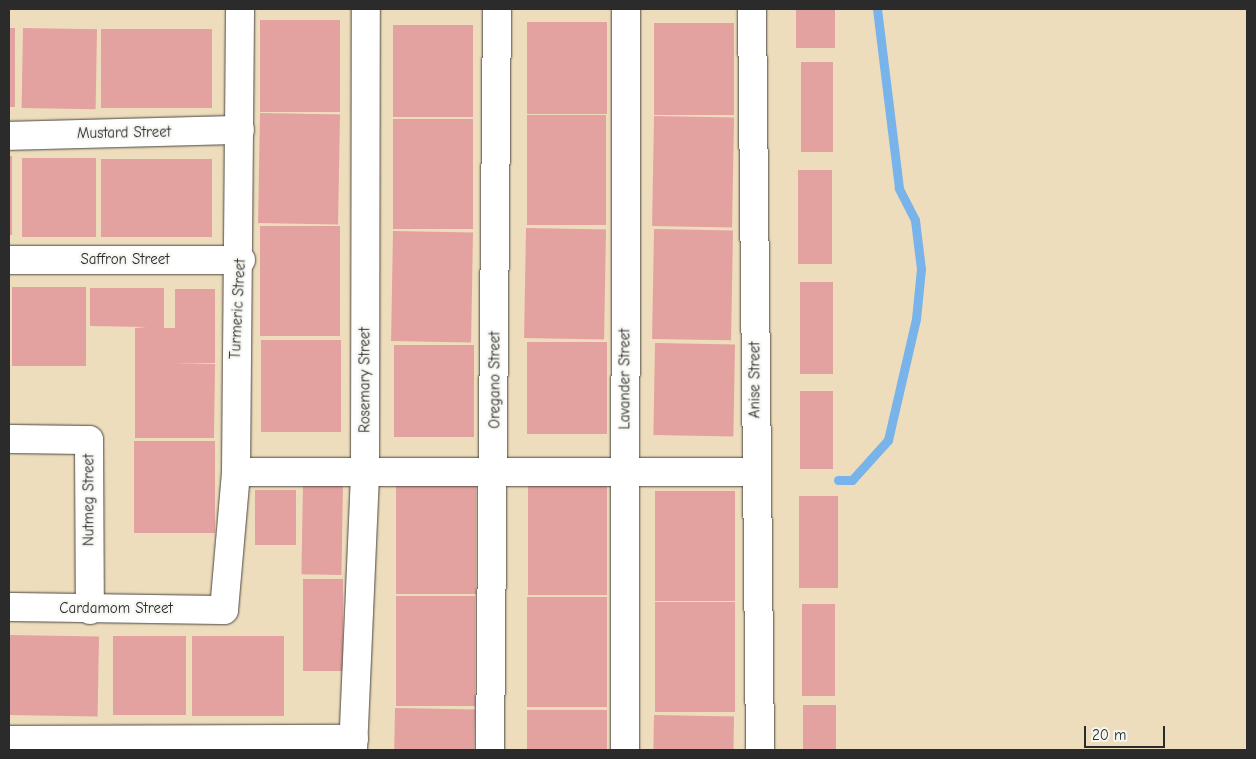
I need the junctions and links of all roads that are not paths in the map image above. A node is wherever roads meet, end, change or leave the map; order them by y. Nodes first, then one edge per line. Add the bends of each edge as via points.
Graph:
1 (240, 9) edge
2 (366, 9) edge
3 (497, 9) edge
4 (626, 9) edge
5 (752, 9) edge
6 (240, 130) junction
7 (9, 136) edge
8 (9, 260) edge
9 (241, 260) junction
10 (9, 439) edge
11 (236, 472) junction
12 (494, 472) junction
13 (625, 472) junction
14 (756, 472) junction
15 (365, 473) junction
16 (9, 607) edge
17 (90, 610) junction
18 (224, 610) joint
19 (9, 740) edge
20 (354, 745) edge
21 (490, 750) edge
22 (625, 750) edge
23 (760, 750) edge

1 - 6 street, Turmeric Street
2 - 15 street, Rosemary Street
3 - 12 street, Oregano Street
4 - 13 street, Lavander Street
5 - 14 street, Anise Street
6 - 7 street, Mustard Street
6 - 9 street, Turmeric Street
8 - 9 street, Saffron Street
9 - 11 street, Turmeric Street
10 - 17 street, Nutmeg Street via 89,440
11 - 15 street
11 - 18 street, Turmeric Street
12 - 13 street
12 - 15 street
12 - 21 street, Oregano Street
13 - 14 street
13 - 22 street, Lavander Street
14 - 23 street, Anise Street
15 - 20 street, Rosemary Street
16 - 17 street, Cardamom Street
17 - 18 street, Cardamom Street
19 - 20 street

